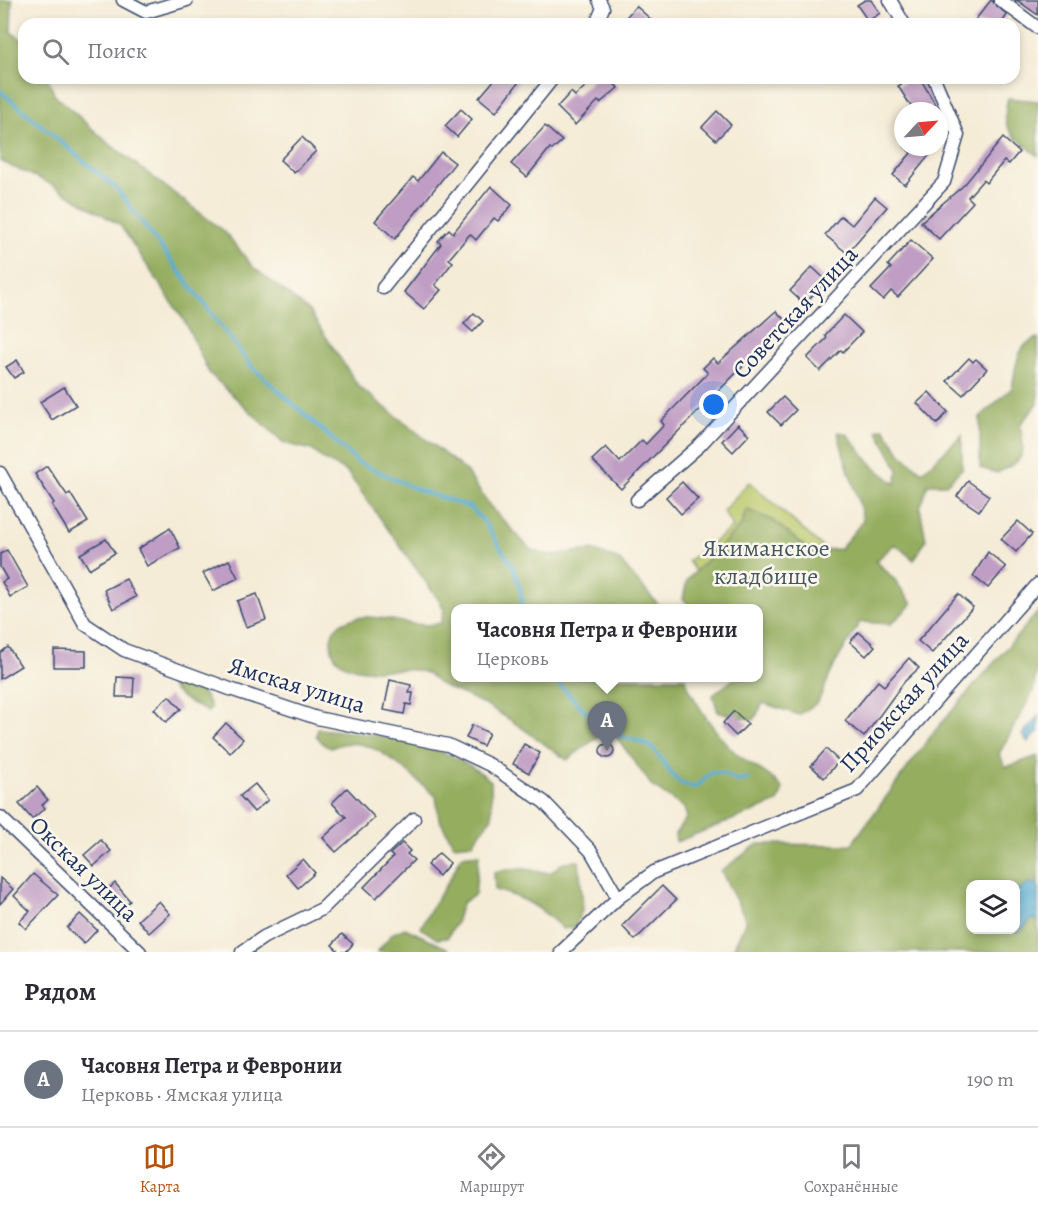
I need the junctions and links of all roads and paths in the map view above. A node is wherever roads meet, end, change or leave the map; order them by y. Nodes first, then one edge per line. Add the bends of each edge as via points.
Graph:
1 (123, 0) edge
2 (187, 0) edge
3 (599, 0) edge
4 (890, 0) edge
5 (1000, 0) edge
6 (599, 18) edge
7 (900, 18) edge
8 (1038, 28) edge
9 (548, 84) edge
10 (937, 84) edge
11 (383, 288) dead end
12 (0, 473) edge
13 (637, 500) dead end
14 (1038, 584) edge
15 (0, 817) edge
16 (414, 819) dead end
17 (618, 898) junction
18 (140, 952) edge
19 (242, 952) edge
20 (561, 952) edge

1 - 2 street via 146,12
3 - 6 street via 603,8
4 - 7 street
5 - 8 street
9 - 11 street
10 - 13 street, Советская улица via 958,135 944,182 700,445
12 - 17 street, Ямская улица via 85,624 124,650 230,689 317,718 448,745 490,765 544,801 591,851
14 - 17 street, Приокская улица via 857,790 654,872
15 - 18 street, Окская улица
16 - 19 street via 322,909
17 - 20 street, Приокская улица

